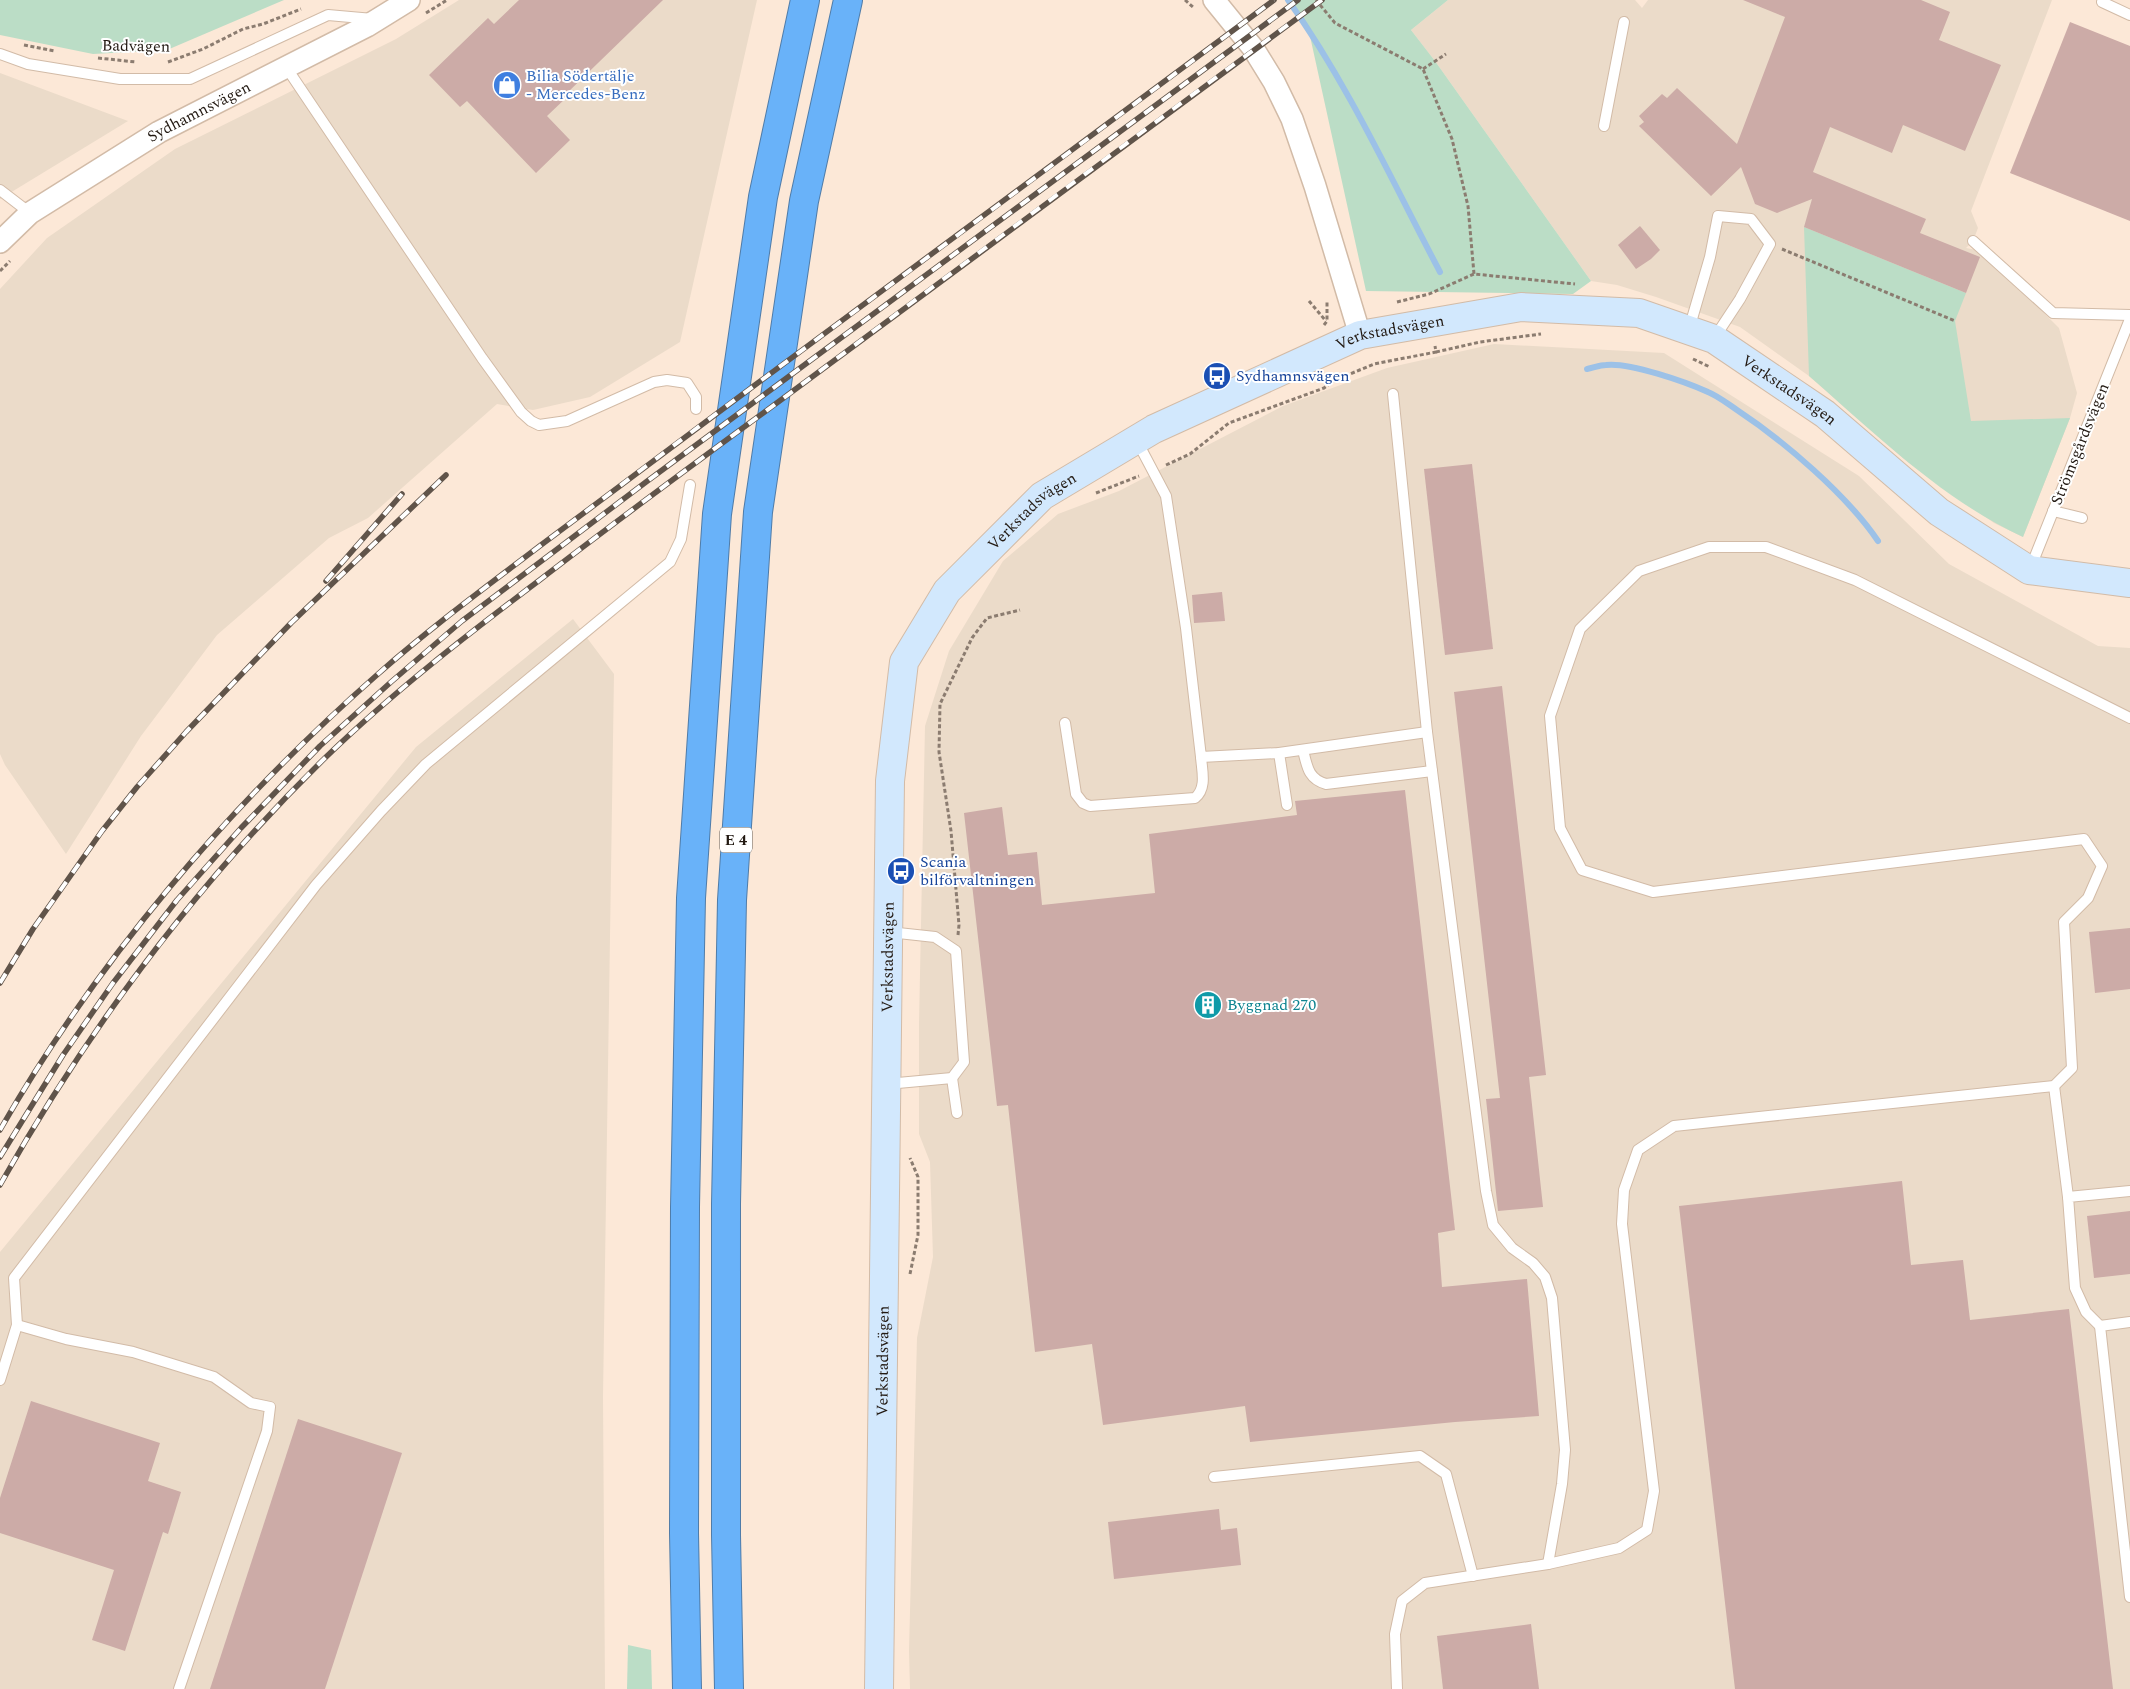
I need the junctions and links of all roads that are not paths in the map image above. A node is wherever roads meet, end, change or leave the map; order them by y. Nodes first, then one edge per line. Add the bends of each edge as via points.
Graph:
1 (409, 0) edge
2 (805, 0) edge
3 (848, 0) edge
4 (2102, 2) dead end
5 (1207, 6) edge
6 (2130, 15) edge
7 (376, 20) junction
8 (1624, 22) dead end
9 (0, 54) edge
10 (286, 67) junction
11 (1604, 126) dead end
12 (0, 190) edge
13 (30, 213) junction
14 (1973, 241) dead end
15 (0, 242) edge
16 (2130, 315) edge
17 (2130, 319) edge
18 (1689, 330) junction
19 (1360, 335) junction
20 (1714, 339) junction
21 (1393, 394) dead end
22 (696, 409) dead end
23 (1137, 440) junction
24 (690, 485) dead end
25 (2053, 511) junction
26 (2082, 518) dead end
27 (2030, 570) junction
28 (2130, 583) edge
29 (2130, 718) edge
30 (1065, 723) dead end
31 (1427, 732) junction
32 (1303, 750) junction
33 (1279, 753) junction
34 (1201, 757) junction
35 (1432, 771) junction
36 (1287, 805) dead end
37 (888, 932) junction
38 (952, 1078) junction
39 (886, 1084) junction
40 (2054, 1086) junction
41 (957, 1114) dead end
42 (2130, 1191) edge
43 (2068, 1197) junction
44 (2130, 1322) edge
45 (18, 1325) junction
46 (2100, 1326) junction
47 (0, 1380) edge
48 (1214, 1477) dead end
49 (1548, 1564) junction
50 (1473, 1576) junction
51 (2130, 1597) edge
52 (179, 1689) edge
53 (687, 1689) edge
54 (729, 1689) edge
55 (879, 1689) edge
56 (1397, 1689) edge

1 - 7 street, Sydhamnsvägen
2 - 53 highway, E 4 via 763,196 717,514 691,898 685,1227
3 - 54 highway, E 4 via 804,201 758,522 732,920 726,1204
4 - 6 lane
5 - 19 street via 1253,48 1292,119
7 - 9 lane via 328,15 190,79 120,79 28,64
7 - 10 street, Sydhamnsvägen
8 - 11 lane
10 - 13 street, Sydhamnsvägen via 159,132
10 - 22 lane via 482,358 531,421 540,425 567,421 642,387 667,380 687,383 696,397
12 - 13 lane
13 - 15 street, Sydhamnsvägen
14 - 16 lane via 2053,313
17 - 25 lane, Strömsgårdsvägen
18 - 19 main road, Verkstadsvägen via 1639,314 1521,307
18 - 20 main road, Verkstadsvägen
18 - 20 lane via 1718,216 1751,219 1770,244
19 - 23 main road, Verkstadsvägen via 1154,429
20 - 27 main road, Verkstadsvägen via 1825,414 1940,512
21 - 31 lane
23 - 34 lane via 1166,496
23 - 37 main road, Verkstadsvägen via 1042,496 947,591 904,662 890,781
24 - 45 lane via 681,539 670,562 426,764 316,885 14,1278
25 - 26 lane
25 - 27 lane, Strömsgårdsvägen
27 - 28 main road, Verkstadsvägen
29 - 40 lane via 1855,580 1766,547 1709,547 1639,572 1580,629 1550,716 1560,828 1582,870 1653,892 2084,839 2102,866 2088,898 2064,922 2072,1068
30 - 34 lane via 1076,794 1090,806 1195,798 1203,787
31 - 32 lane
31 - 35 lane
32 - 33 lane
32 - 35 lane via 1310,776 1326,784
33 - 34 lane
33 - 36 lane
35 - 49 lane via 1492,1225 1545,1277 1552,1298 1565,1450
37 - 38 lane via 935,937 956,951 964,1062
37 - 39 main road, Verkstadsvägen
38 - 39 lane
38 - 41 lane
39 - 55 main road, Verkstadsvägen
40 - 43 lane
40 - 49 lane via 1674,1126 1638,1150 1624,1190 1622,1224 1654,1491 1647,1530 1619,1548
42 - 43 lane
43 - 46 lane via 2075,1288 2086,1312
44 - 46 lane
45 - 47 lane
45 - 52 lane via 66,1339 133,1352 214,1377 251,1403 270,1407 267,1431
46 - 51 lane
48 - 50 lane via 1420,1456 1446,1474
49 - 50 lane
50 - 56 lane via 1425,1583 1402,1601 1395,1634

